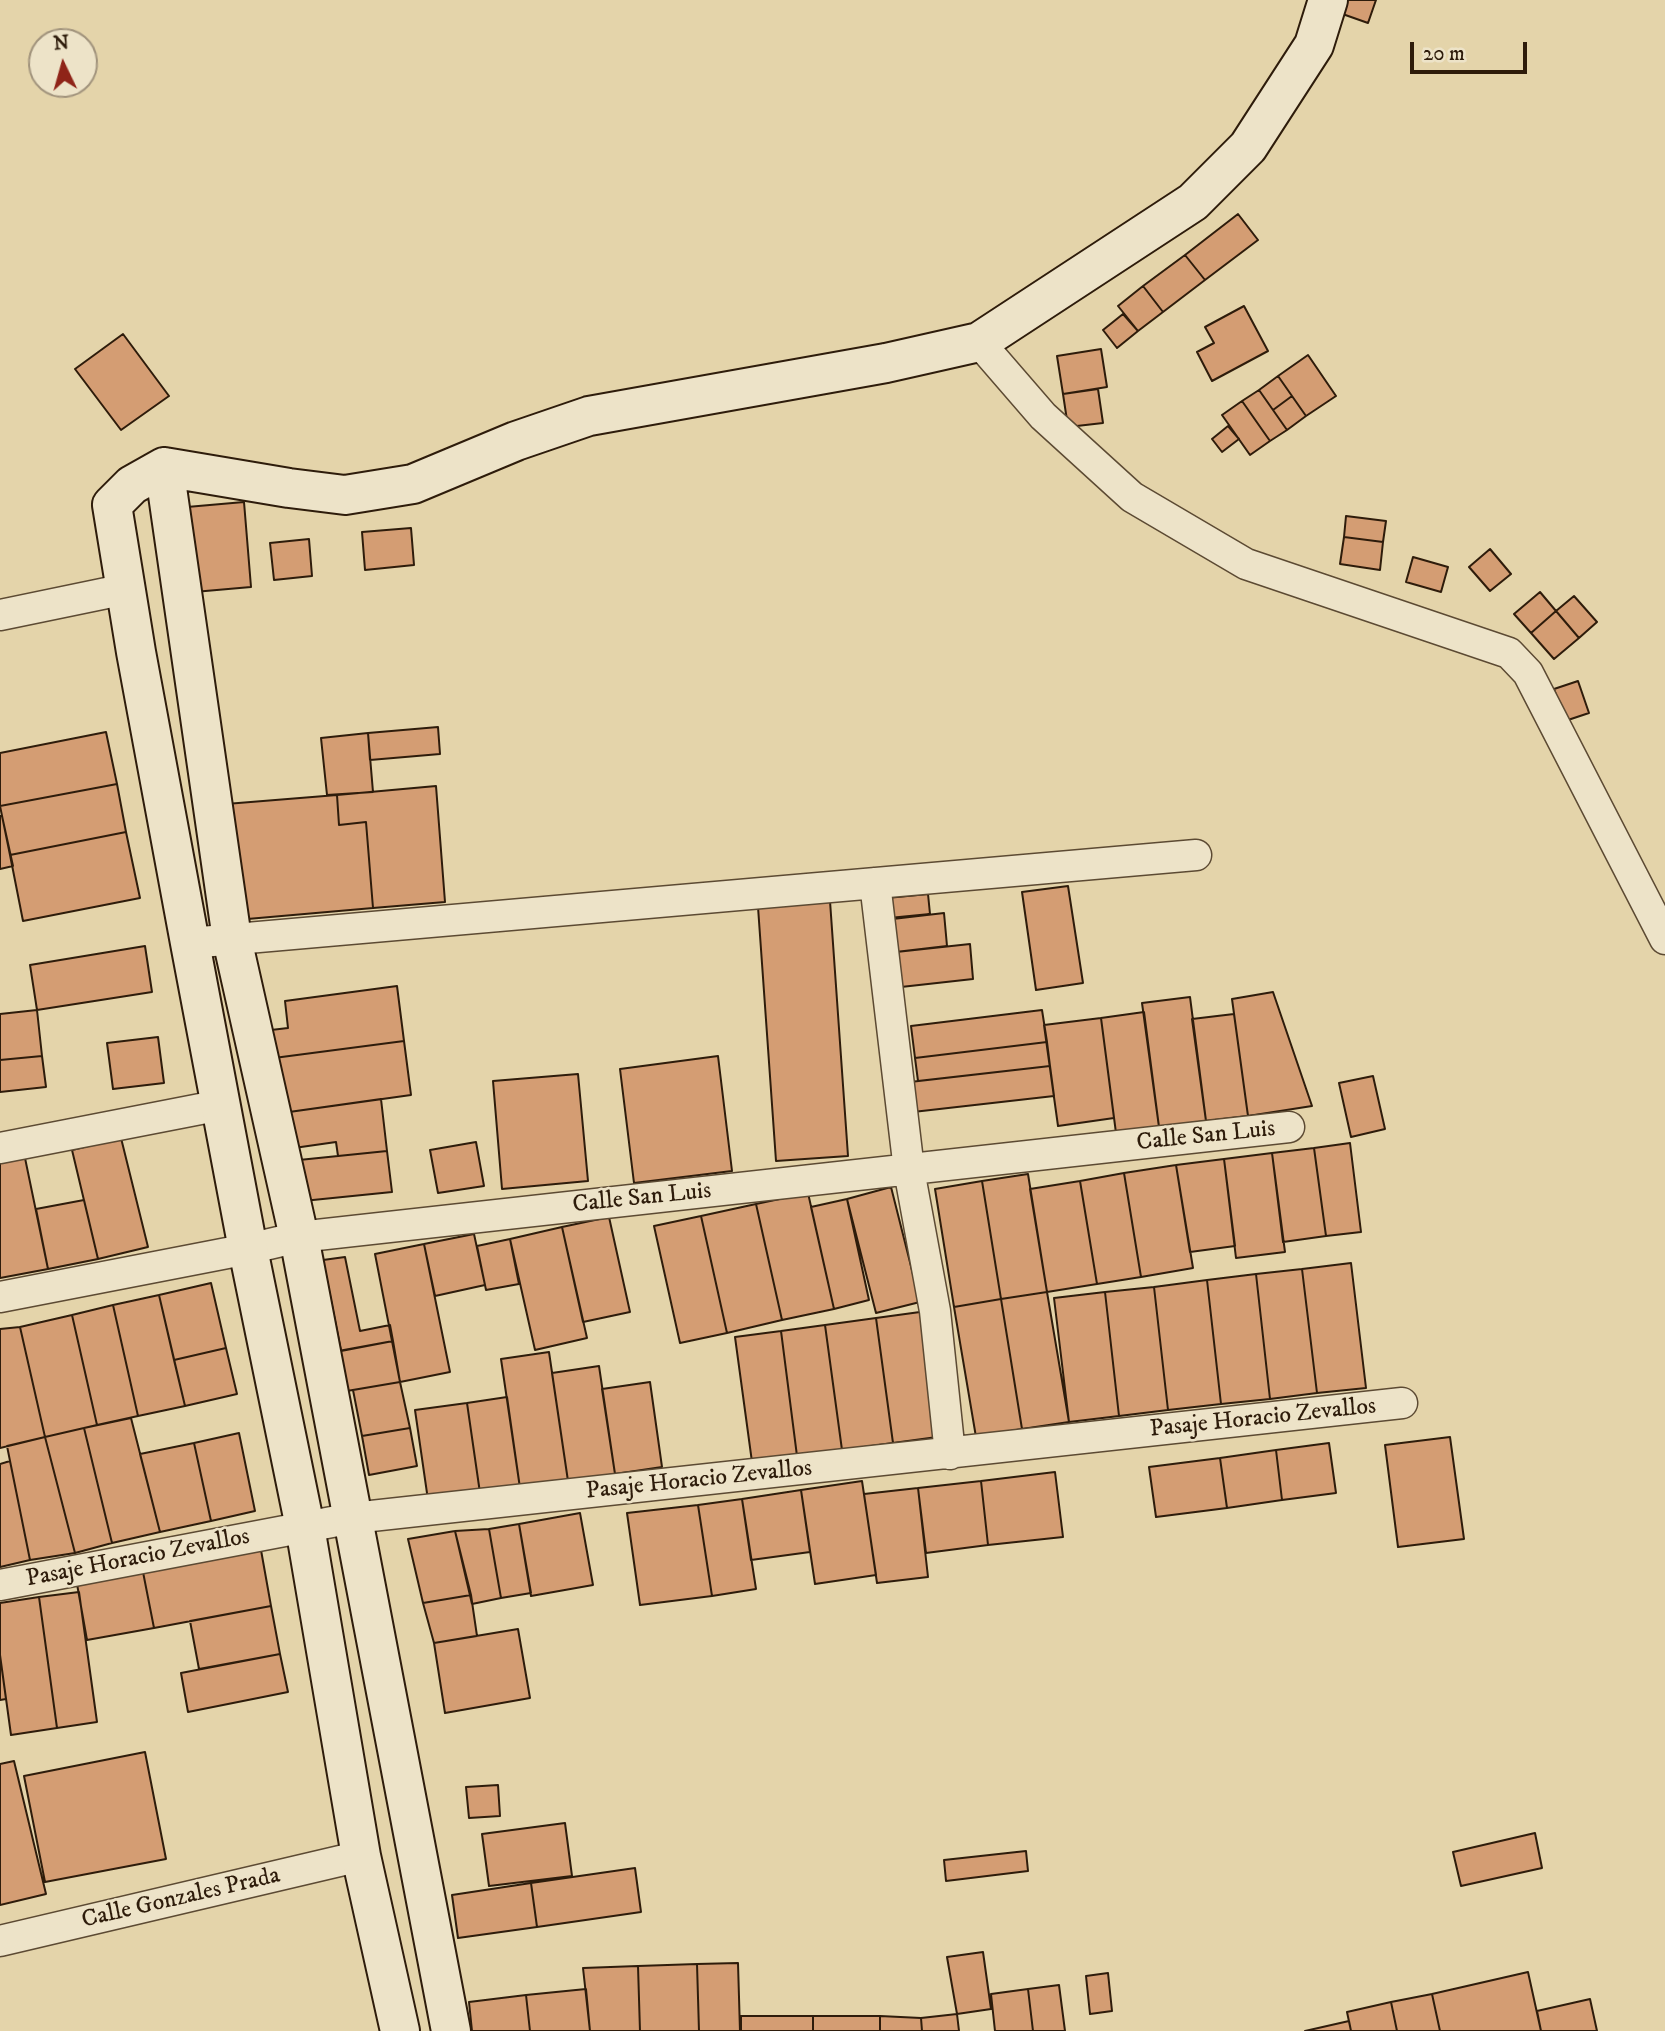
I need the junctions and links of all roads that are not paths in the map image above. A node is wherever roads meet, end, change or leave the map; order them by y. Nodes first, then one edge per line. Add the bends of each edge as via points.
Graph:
1 (1328, 0) edge
2 (979, 342) junction
3 (164, 467) junction
4 (126, 589) junction
5 (0, 614) edge
6 (1196, 855) dead end
7 (875, 883) junction
8 (232, 939) junction
9 (1665, 939) edge
10 (190, 943) junction
11 (221, 1105) junction
12 (1289, 1127) dead end
13 (0, 1148) edge
14 (909, 1170) junction
15 (299, 1237) junction
16 (248, 1249) junction
17 (0, 1297) edge
18 (1402, 1403) dead end
19 (950, 1454) junction
20 (353, 1518) junction
21 (305, 1527) junction
22 (0, 1586) edge
23 (361, 1856) junction
24 (0, 1941) edge
25 (400, 2031) edge
26 (451, 2031) edge

1 - 2 main road via 1314,45 1248,147 1193,202
2 - 3 main road via 589,416 413,484 359,493 289,488
2 - 9 street via 1043,416 1132,497 1234,557 1509,653 1528,673
3 - 4 main road via 132,485 112,505
3 - 8 main road
4 - 5 street
4 - 10 main road
6 - 7 street
7 - 8 street
7 - 14 street
8 - 10 street
8 - 15 main road
10 - 11 main road
11 - 13 street
11 - 16 main road
12 - 14 street, Calle San Luis
14 - 15 street, Calle San Luis
14 - 19 street via 935,1311
15 - 16 street, Calle San Luis
15 - 20 main road
16 - 17 street, Calle San Luis
16 - 21 main road
18 - 19 street, Pasaje Horacio Zevallos
19 - 20 street, Pasaje Horacio Zevallos
20 - 21 street, Pasaje Horacio Zevallos
20 - 26 main road
21 - 22 street, Pasaje Horacio Zevallos
21 - 23 main road
23 - 24 street, Calle Gonzales Prada
23 - 25 main road

